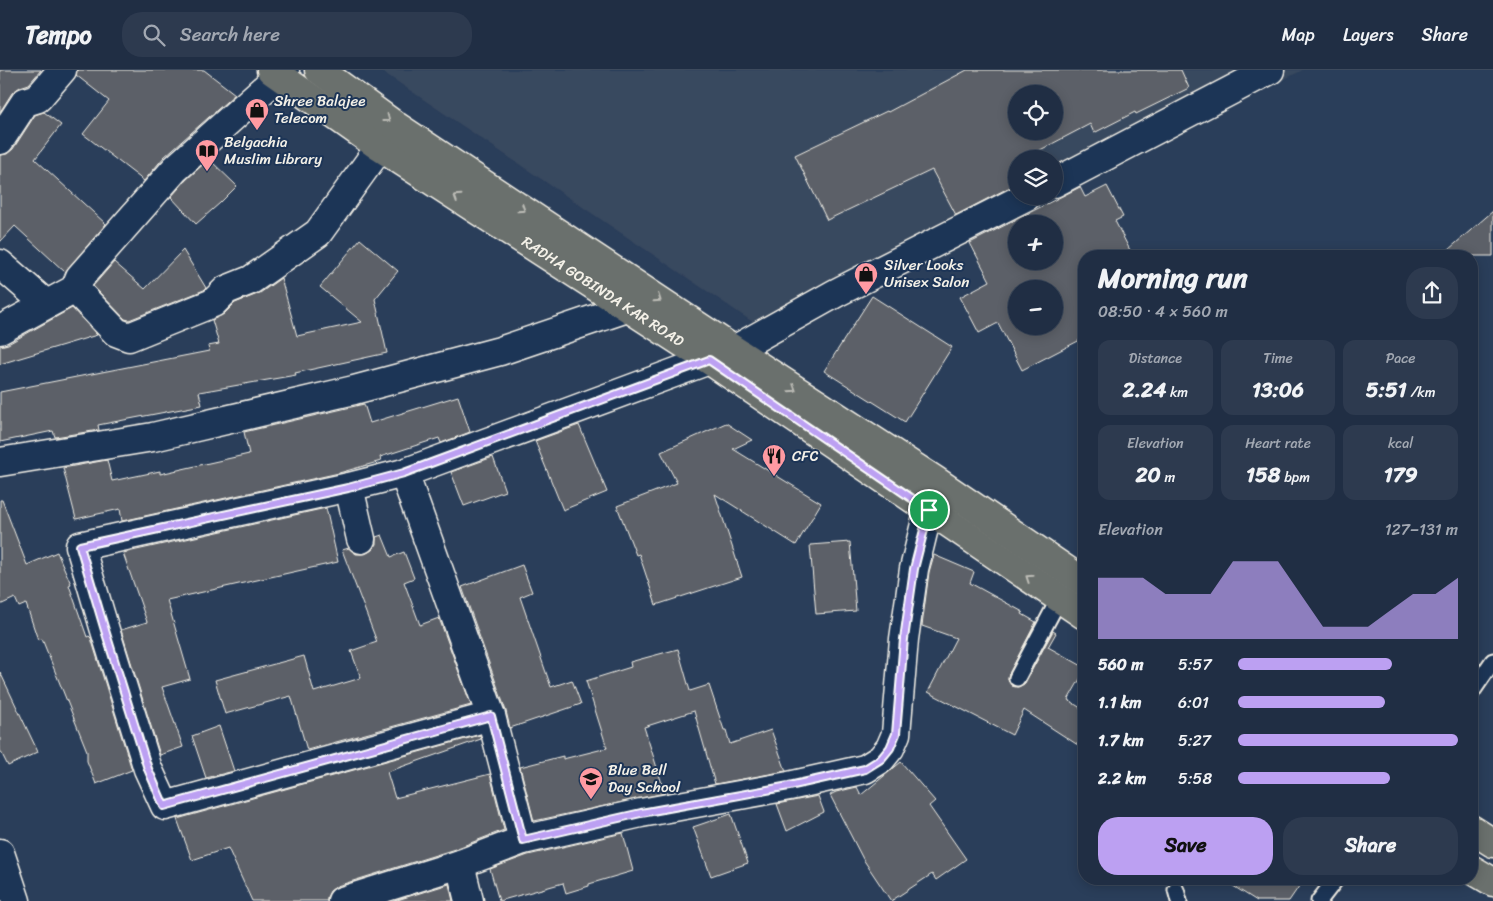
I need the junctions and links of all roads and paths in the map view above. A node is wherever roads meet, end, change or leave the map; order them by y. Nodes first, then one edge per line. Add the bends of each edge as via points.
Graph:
1 (62, 70) edge
2 (319, 70) edge
3 (1270, 70) edge
4 (279, 72) edge
5 (0, 140) edge
6 (380, 147) junction
7 (1063, 178) edge
8 (1009, 205) edge
9 (0, 264) edge
10 (75, 289) junction
11 (46, 304) junction
12 (627, 308) junction
13 (0, 330) edge
14 (734, 350) junction
15 (709, 360) junction
16 (0, 462) edge
17 (404, 473) junction
18 (936, 481) junction
19 (348, 488) junction
20 (929, 510) junction
21 (361, 539) dead end
22 (1078, 578) edge
23 (1059, 599) junction
24 (1078, 611) edge
25 (1493, 661) edge
26 (1017, 678) dead end
27 (1478, 683) edge
28 (491, 716) junction
29 (1478, 833) edge
30 (523, 840) junction
31 (1493, 843) edge
32 (0, 853) edge
33 (460, 864) junction
34 (1478, 873) edge
35 (1493, 882) edge
36 (1331, 885) edge
37 (16, 901) edge
38 (342, 901) edge
39 (469, 901) edge
40 (1319, 901) edge

1 - 5 street via 38,98 25,102
2 -> 14 main road via 396,126
3 - 7 street
4 - 6 main road, RADHA GOBINDA KAR ROAD
4 - 10 street via 175,169 80,277
6 - 10 street via 318,233 251,280 226,290 213,303 129,336 116,332
12 -> 6 main road, RADHA GOBINDA KAR ROAD
8 - 14 street via 836,293
9 - 11 street
10 - 11 street
11 - 13 street
12 - 15 main road, RADHA GOBINDA KAR ROAD
12 - 16 street via 500,351 354,390 153,437
14 -> 18 main road
15 - 17 street
15 - 20 main road, RADHA GOBINDA KAR ROAD
17 - 19 street
17 - 28 street
18 - 20 street
18 - 22 main road
19 - 21 street
19 - 28 street via 80,546 148,769 164,806
23 -> 20 main road, RADHA GOBINDA KAR ROAD
20 - 30 street via 914,569 896,734 881,759 865,769
23 - 24 main road, RADHA GOBINDA KAR ROAD
23 - 26 lane
25 - 27 lane
28 - 30 street
29 - 31 main road
30 - 33 street
32 - 37 street
33 - 38 street
33 - 39 street
34 - 35 main road
36 - 40 lane

